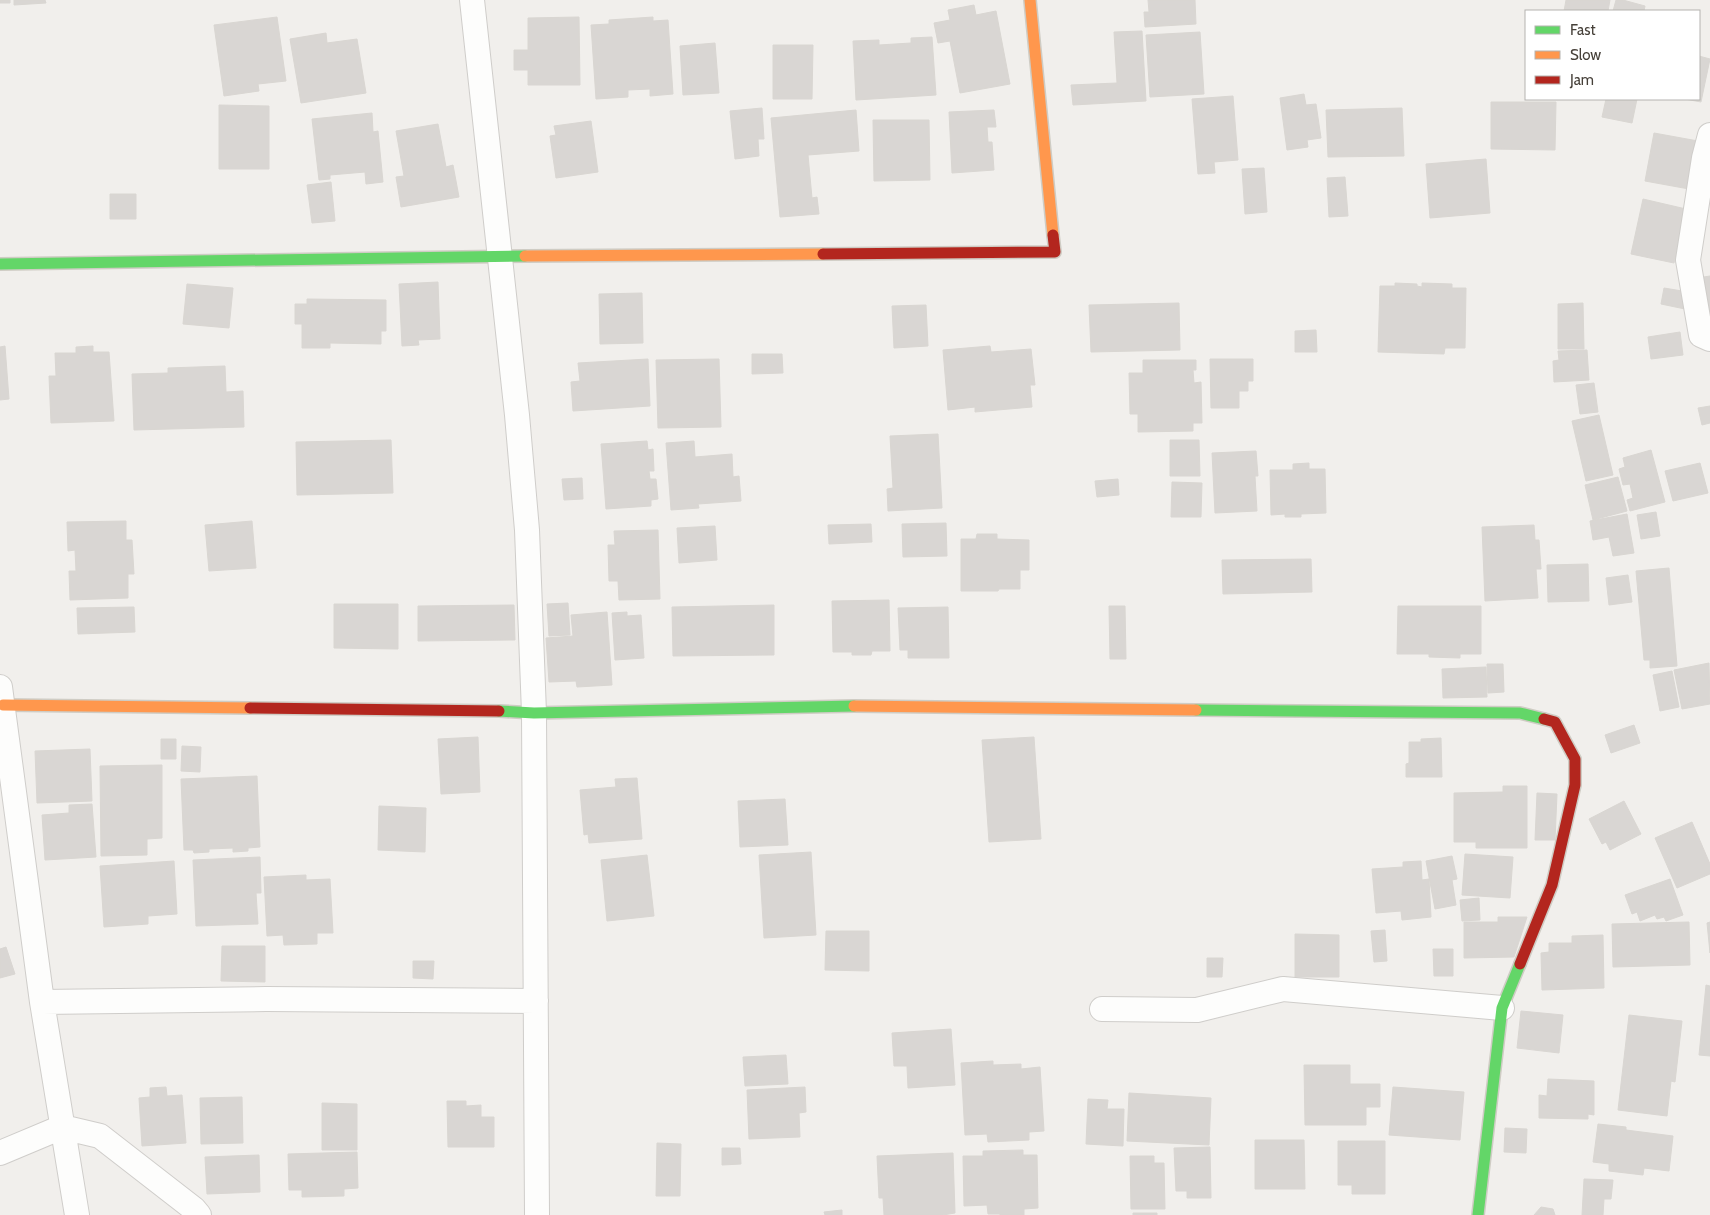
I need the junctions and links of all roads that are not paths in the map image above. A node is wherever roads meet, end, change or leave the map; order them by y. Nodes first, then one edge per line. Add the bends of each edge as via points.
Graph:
1 (472, 0) edge
2 (1030, 0) edge
3 (1710, 135) edge
4 (499, 256) junction
5 (0, 264) edge
6 (1710, 339) edge
7 (2, 696) edge
8 (534, 713) junction
9 (536, 1001) junction
10 (42, 1002) junction
11 (1502, 1008) junction
12 (1102, 1009) dead end
13 (62, 1127) junction
14 (0, 1153) edge
15 (77, 1215) edge
16 (199, 1215) edge
17 (537, 1215) edge
18 (1478, 1215) edge

1 - 4 street
2 - 4 street via 1054,252
3 - 6 street via 1688,260 1701,335
4 - 5 street
4 - 8 street via 527,530
7 - 8 street
7 - 10 street
8 - 9 street
8 - 11 street via 870,706 1520,713 1554,722 1575,759 1575,785 1552,885
9 - 10 street via 266,999
9 - 17 street
10 - 13 street
11 - 12 street via 1283,989 1197,1010
11 - 18 street
13 - 14 street
13 - 15 street
13 - 16 street via 100,1136

